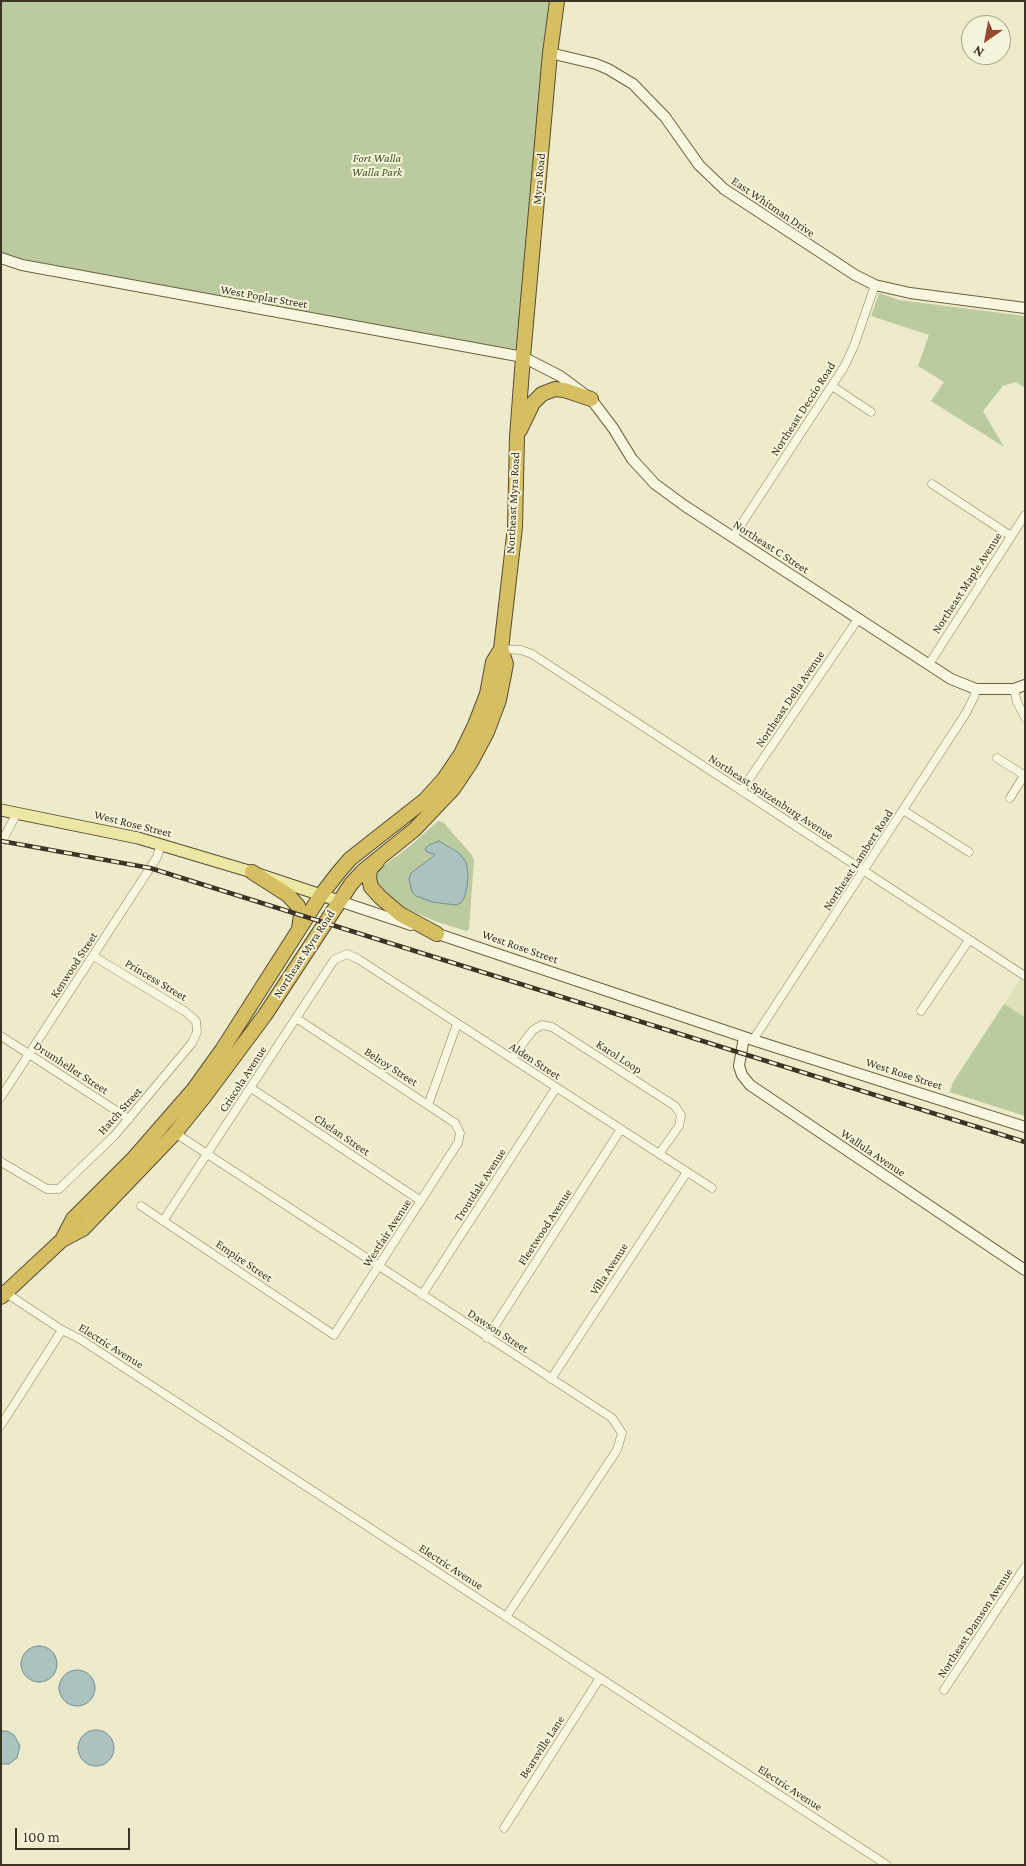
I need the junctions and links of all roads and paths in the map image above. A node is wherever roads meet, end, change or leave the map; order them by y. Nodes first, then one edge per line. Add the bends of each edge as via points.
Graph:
1 (557, 1) edge
2 (550, 53) junction
3 (1, 258) edge
4 (875, 285) junction
5 (1025, 308) edge
6 (523, 358) junction
7 (832, 386) junction
8 (591, 399) junction
9 (871, 412) dead end
10 (517, 437) junction
11 (932, 484) dead end
12 (1025, 515) edge
13 (1011, 536) junction
14 (733, 538) junction
15 (858, 619) junction
16 (501, 649) junction
17 (929, 664) junction
18 (1025, 685) edge
19 (976, 689) junction
20 (1014, 689) junction
21 (1025, 717) edge
22 (997, 758) dead end
23 (1024, 775) edge
24 (741, 791) junction
25 (1010, 798) dead end
26 (1, 810) edge
27 (903, 810) junction
28 (17, 813) junction
29 (1, 842) edge
30 (161, 844) junction
31 (968, 852) dead end
32 (385, 853) junction
33 (865, 870) junction
34 (252, 872) junction
35 (321, 895) junction
36 (339, 901) junction
37 (299, 930) junction
38 (437, 934) junction
39 (969, 940) junction
40 (347, 954) joint
41 (93, 956) junction
42 (1025, 976) edge
43 (921, 1011) dead end
44 (296, 1018) junction
45 (457, 1024) junction
46 (197, 1032) joint
47 (1, 1036) edge
48 (749, 1039) junction
49 (29, 1054) junction
50 (512, 1058) junction
51 (251, 1088) junction
52 (556, 1088) junction
53 (1, 1097) edge
54 (428, 1105) junction
55 (129, 1119) junction
56 (1025, 1127) edge
57 (621, 1129) junction
58 (175, 1133) junction
59 (458, 1143) joint
60 (208, 1154) junction
61 (659, 1154) junction
62 (1, 1162) edge
63 (687, 1172) junction
64 (712, 1188) dead end
65 (421, 1201) junction
66 (141, 1206) dead end
67 (163, 1221) junction
68 (62, 1240) junction
69 (378, 1266) junction
70 (1025, 1270) edge
71 (3, 1293) edge
72 (422, 1295) junction
73 (62, 1330) junction
74 (334, 1334) joint
75 (487, 1338) junction
76 (551, 1379) junction
77 (1, 1425) edge
78 (1025, 1568) edge
79 (506, 1617) junction
80 (600, 1678) junction
81 (944, 1690) dead end
82 (504, 1828) dead end
83 (888, 1865) edge

1 - 2 highway, Myra Road
2 - 4 main road, East Whitman Drive via 596,64 633,84 665,117 699,165 724,190 821,254
2 - 6 highway, Myra Road
3 - 6 main road, West Poplar Street via 22,265
4 - 5 main road, East Whitman Drive via 910,294
4 - 7 street, Northeast Deccio Road via 854,346
6 - 8 main road, Northeast C Street via 560,376
6 - 10 highway, Northeast Myra Road
7 - 9 street
7 - 14 street, Northeast Deccio Road
8 - 10 highway via 555,389 542,394 533,403
8 - 14 main road, Northeast C Street via 632,459 655,484
10 - 16 highway, Northeast Myra Road via 514,527
11 - 13 street
12 - 13 street, Northeast Maple Avenue
13 - 17 street, Northeast Maple Avenue
14 - 15 main road, Northeast C Street
15 - 17 main road, Northeast C Street
15 - 24 street, Northeast Della Avenue
16 - 24 street, Northeast Spitzenburg Avenue via 532,654
16 - 32 highway, Northeast Myra Road via 506,664 500,700 472,762 434,811
16 - 35 highway, Northeast Myra Road via 493,662 487,694 475,726 444,779 426,800 350,859
17 - 19 main road, Northeast C Street via 951,679
18 - 20 main road, Northeast C Street
19 - 20 main road, Northeast C Street
19 - 27 street, Northeast Lambert Road via 966,713
20 - 21 street
22 - 23 street
23 - 25 street
24 - 33 street, Northeast Spitzenburg Avenue
26 - 28 main road, West Rose Street
27 - 31 street
27 - 33 street, Northeast Lambert Road
28 - 29 street
28 - 30 main road, West Rose Street
30 - 34 main road, West Rose Street
30 - 41 street, Kenwood Street via 157,857
32 - 36 highway, Northeast Myra Road via 363,871
32 - 38 highway via 370,870 371,887 400,914
33 - 39 street, Northeast Spitzenburg Avenue
33 - 48 street, Northeast Lambert Road
34 - 35 main road, West Rose Street
34 - 37 highway via 288,895 298,906 301,915
35 - 36 main road, West Rose Street
35 - 37 highway, Northeast Myra Road
36 - 38 main road, West Rose Street
36 - 58 highway, Northeast Myra Road via 265,1015
37 - 68 highway, Northeast Myra Road via 194,1089 133,1160 73,1219
38 - 48 main road, West Rose Street
39 - 42 street, Northeast Spitzenburg Avenue
39 - 43 street
40 - 44 street, Criscola Avenue via 334,960
40 - 45 street, Alden Street
41 - 46 street, Princess Street via 186,1012 196,1021
41 - 49 street, Kenwood Street
44 - 51 street, Criscola Avenue
44 - 54 street, Belroy Street
45 - 50 street, Alden Street
45 - 54 street
46 - 55 street, Hatch Street via 192,1043
47 - 49 street, Drumheller Street
48 - 56 main road, West Rose Street
48 - 70 main road, Wallula Avenue via 739,1066 750,1085
49 - 53 street, Kenwood Street
49 - 55 street, Drumheller Street
50 - 52 street, Alden Street
50 - 61 street, Karol Loop via 533,1030 542,1025 552,1027 675,1106 681,1115 679,1126
51 - 60 street, Criscola Avenue
51 - 65 street, Chelan Street
52 - 57 street, Alden Street
52 - 72 street, Troutdale Avenue
54 - 59 street, Belroy Street via 455,1123 460,1133
55 - 62 street, Hatch Street via 59,1189 48,1190
57 - 61 street, Alden Street
57 - 75 street, Fleetwood Avenue
58 - 60 street, Dawson Street
58 - 68 highway, Northeast Myra Road via 83,1229
59 - 65 street, Westfair Avenue
60 - 67 street, Criscola Avenue
60 - 69 street, Dawson Street
61 - 63 street, Alden Street
63 - 64 street, Alden Street
63 - 76 street, Villa Avenue
65 - 69 street, Westfair Avenue
66 - 67 street, Empire Street
67 - 74 street, Empire Street
68 - 71 highway, Northeast Myra Road
69 - 72 street, Dawson Street
69 - 74 street, Westfair Avenue
71 - 73 street, Electric Avenue
72 - 75 street, Dawson Street
73 - 77 street
73 - 79 street, Electric Avenue
75 - 76 street, Dawson Street
76 - 79 street, Dawson Street via 612,1418 622,1433 617,1450
78 - 81 street, Northeast Damson Avenue
79 - 80 street, Electric Avenue
80 - 82 street, Bearsville Lane
80 - 83 street, Electric Avenue

